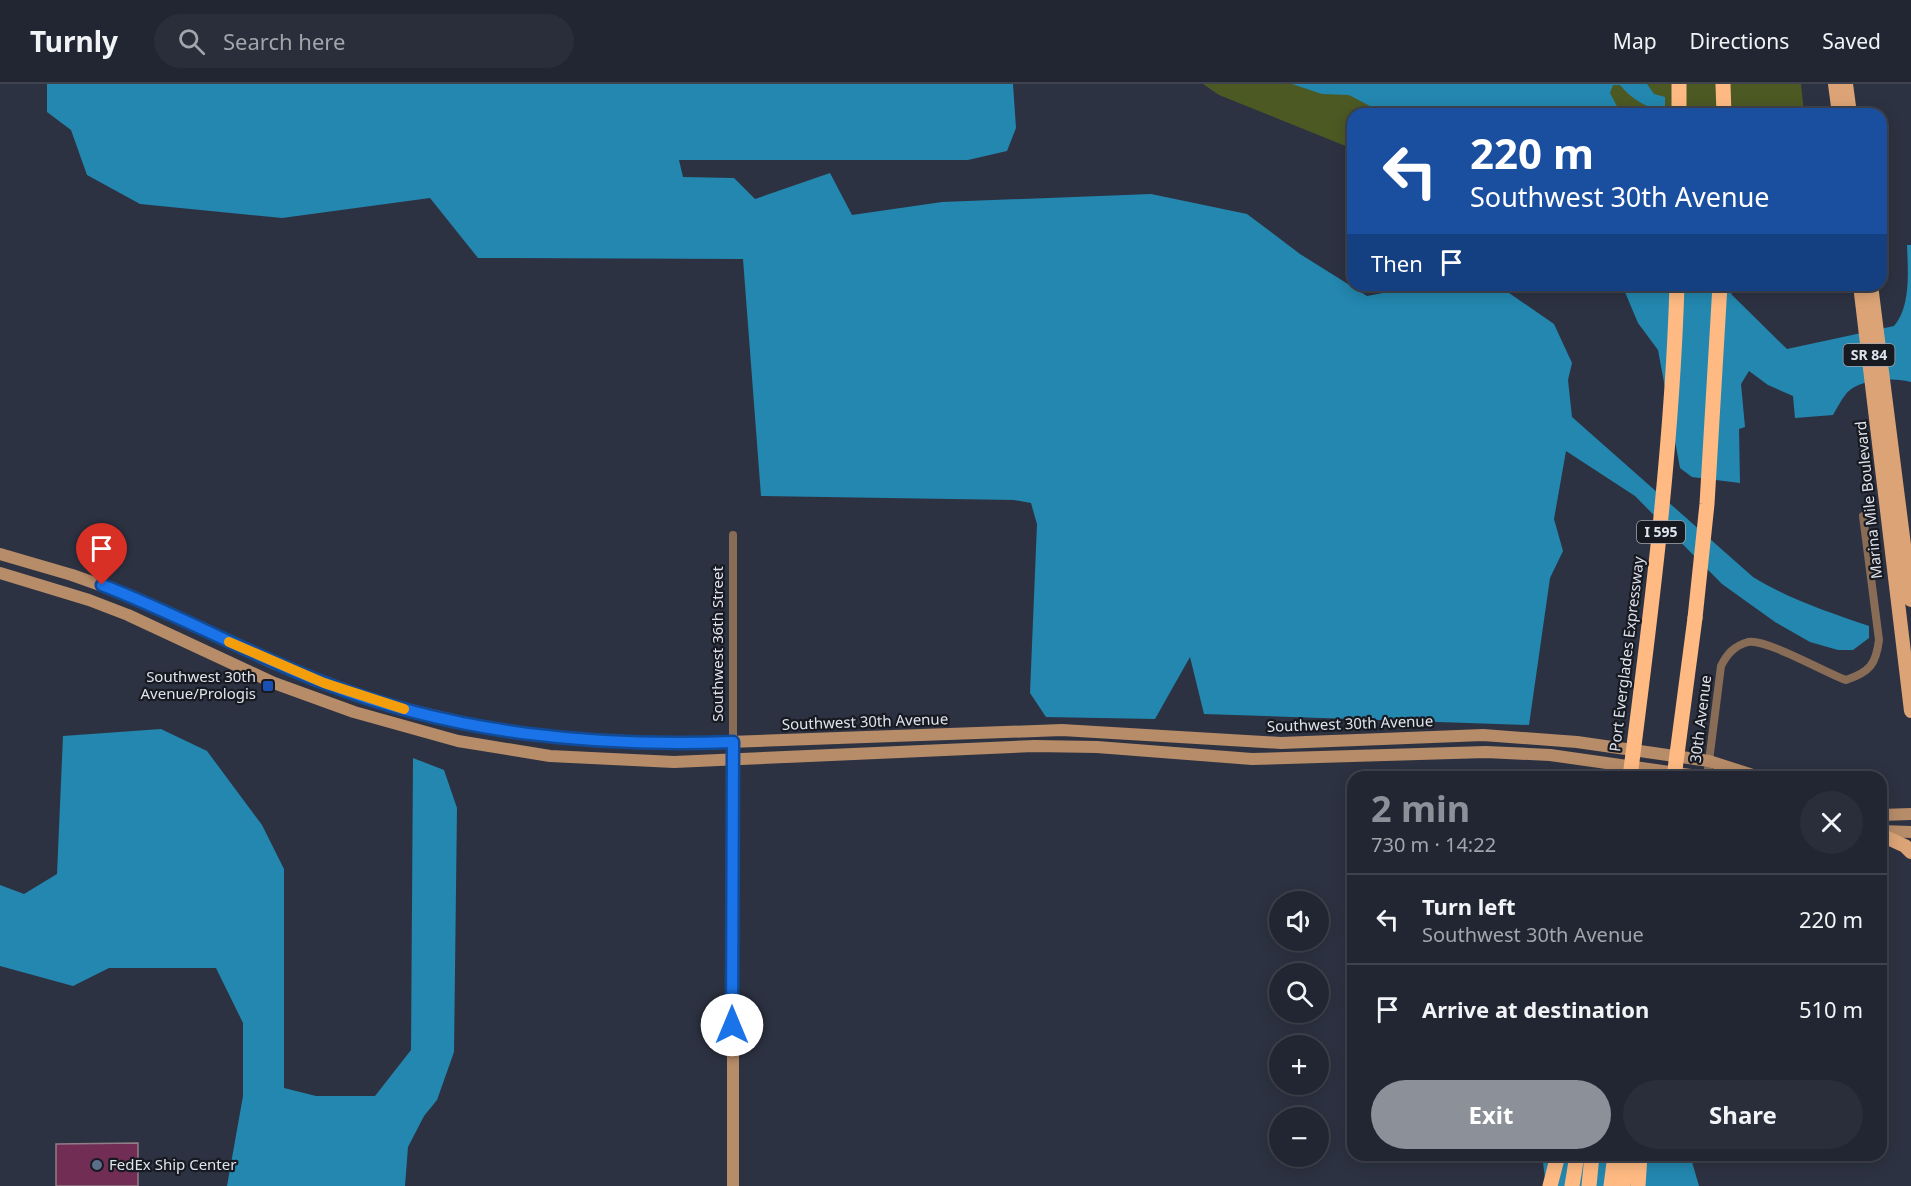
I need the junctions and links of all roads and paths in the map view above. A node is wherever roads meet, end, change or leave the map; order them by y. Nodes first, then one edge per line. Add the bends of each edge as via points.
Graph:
1 (1679, 84) edge
2 (1724, 84) edge
3 (1835, 84) edge
4 (1846, 84) edge
5 (1679, 108) edge
6 (1724, 108) edge
7 (1838, 108) edge
8 (1849, 108) edge
9 (1677, 291) edge
10 (1720, 291) edge
11 (1862, 291) edge
12 (1870, 291) edge
13 (1869, 309) junction
14 (1881, 401) junction
15 (1863, 516) dead end
16 (733, 535) dead end
17 (0, 554) edge
18 (0, 573) edge
19 (1911, 600) edge
20 (1695, 618) junction
21 (1911, 711) edge
22 (976, 733) junction
23 (733, 742) junction
24 (977, 748) junction
25 (734, 760) junction
26 (1709, 761) junction
27 (1631, 771) edge
28 (1663, 771) edge
29 (1675, 771) edge
30 (1682, 771) edge
31 (1707, 771) edge
32 (1740, 771) edge
33 (1911, 814) edge
34 (1887, 815) edge
35 (1887, 831) edge
36 (1911, 832) edge
37 (1887, 838) edge
38 (1911, 852) edge
39 (1556, 1161) edge
40 (1576, 1161) edge
41 (1591, 1161) edge
42 (1614, 1161) edge
43 (1626, 1161) edge
44 (1640, 1161) edge
45 (1588, 1184) edge
46 (733, 1186) edge
47 (1550, 1186) edge
48 (1572, 1186) edge
49 (1611, 1186) edge
50 (1623, 1186) edge
51 (1638, 1186) edge

1 - 5 highway
2 - 6 highway
3 - 7 main road
4 - 8 main road
9 - 27 highway, Port Everglades Expressway / I 595, bridge via 1664,507
10 - 20 highway, I 595 via 1707,504
11 - 13 main road, Marina Mile Boulevard / SR 84
12 - 13 main road, Marina Mile Boulevard / SR 84
13 - 14 main road, Marina Mile Boulevard / SR 84
14 - 19 main road, Marina Mile Boulevard / SR 84
14 - 21 main road, Marina Mile Boulevard / SR 84
15 - 26 street, 30th Avenue via 1879,640 1876,659 1862,674 1846,680 1770,646 1749,642 1729,651 1721,666
16 - 23 street, Southwest 36th Street
17 - 23 main road, Southwest 30th Avenue via 102,585 273,663 411,711 558,738 642,744
18 - 25 main road, Southwest 30th Avenue via 120,612 324,702 428,734 488,747 580,759
20 - 29 highway, I 595, bridge
20 - 30 highway, bridge
22 - 23 main road, Southwest 30th Avenue
22 - 24 main road
22 - 26 main road, Southwest 30th Avenue via 1094,731 1187,740 1281,743 1483,735 1577,742
23 - 25 street, Southwest 36th Street
24 - 25 main road, Southwest 30th Avenue
24 - 28 main road, Southwest 30th Avenue via 1076,747 1273,759 1486,752 1550,755
25 - 46 main road, Southwest 36th Street
26 - 31 street, 30th Avenue
26 - 32 main road, Southwest 30th Avenue
33 - 34 main road
35 - 36 main road
37 - 38 main road
39 - 47 highway
40 - 48 highway
41 - 45 highway
42 - 49 highway
43 - 50 highway
44 - 51 highway

